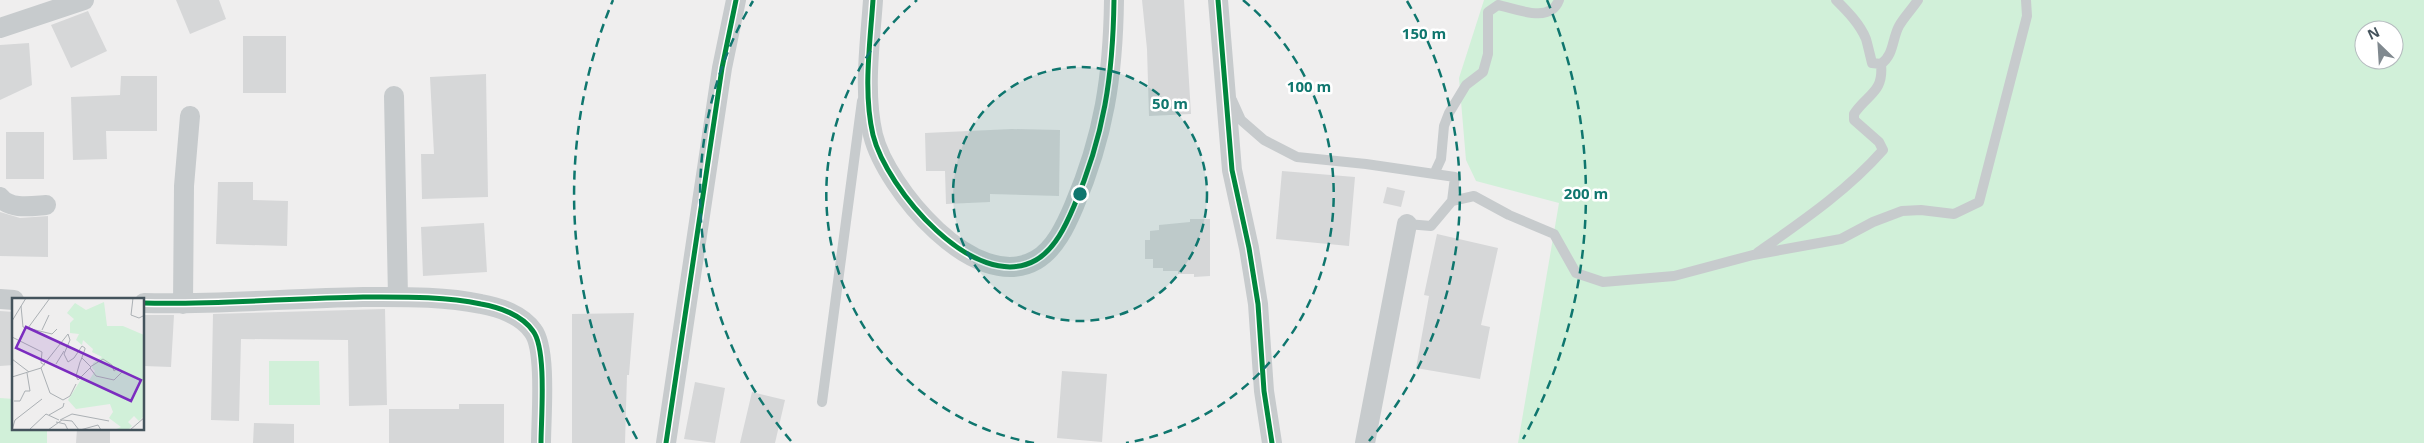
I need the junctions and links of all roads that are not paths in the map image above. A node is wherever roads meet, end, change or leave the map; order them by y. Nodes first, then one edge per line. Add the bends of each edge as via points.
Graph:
1 (84, 0) edge
2 (736, 0) edge
3 (873, 0) edge
4 (1114, 0) edge
5 (1218, 0) edge
6 (1559, 0) edge
7 (1836, 0) edge
8 (1918, 0) edge
9 (2026, 0) edge
10 (60, 5) edge
11 (0, 28) edge
12 (869, 58) junction
13 (1881, 64) junction
14 (1225, 85) junction
15 (394, 96) dead end
16 (190, 116) dead end
17 (1434, 172) junction
18 (0, 197) edge
19 (1452, 201) junction
20 (46, 205) dead end
21 (1407, 224) joint
22 (1753, 255) junction
23 (398, 297) junction
24 (145, 303) edge
25 (183, 304) junction
26 (822, 402) dead end
27 (541, 443) edge
28 (666, 443) edge
29 (1272, 443) edge
30 (1365, 443) edge

1 - 10 street
2 - 28 street via 722,68
3 - 12 street
4 - 12 street via 1113,58 1094,156 1055,242 1048,252 1027,265 1006,267 985,262 964,251 928,224 904,193 874,138 870,117
5 - 14 street
6 - 17 lane via 1552,11 1542,14 1498,6 1488,12 1488,54 1483,72 1466,85 1449,113 1444,126 1441,159
7 - 13 lane via 1853,18 1866,40 1872,62
8 - 13 lane via 1899,27 1890,54
9 - 22 lane via 2027,16 1979,202 1954,214 1902,211 1841,239
10 - 11 street
12 - 26 lane
13 - 22 lane via 1882,74 1876,93 1854,114 1854,120 1879,142 1883,150 1808,217
14 - 17 lane via 1241,120 1264,140 1297,157
14 - 29 street via 1232,170 1258,304 1264,391
15 - 23 street
16 - 25 street via 184,186
17 - 19 lane via 1456,177
18 - 20 street via 7,203 25,207
19 - 21 lane via 1431,226
19 - 22 lane via 1474,196 1554,234 1576,273 1603,282 1674,276
21 - 30 street
23 - 25 street
23 - 27 street via 481,304 515,314 530,326 539,352
24 - 25 street

